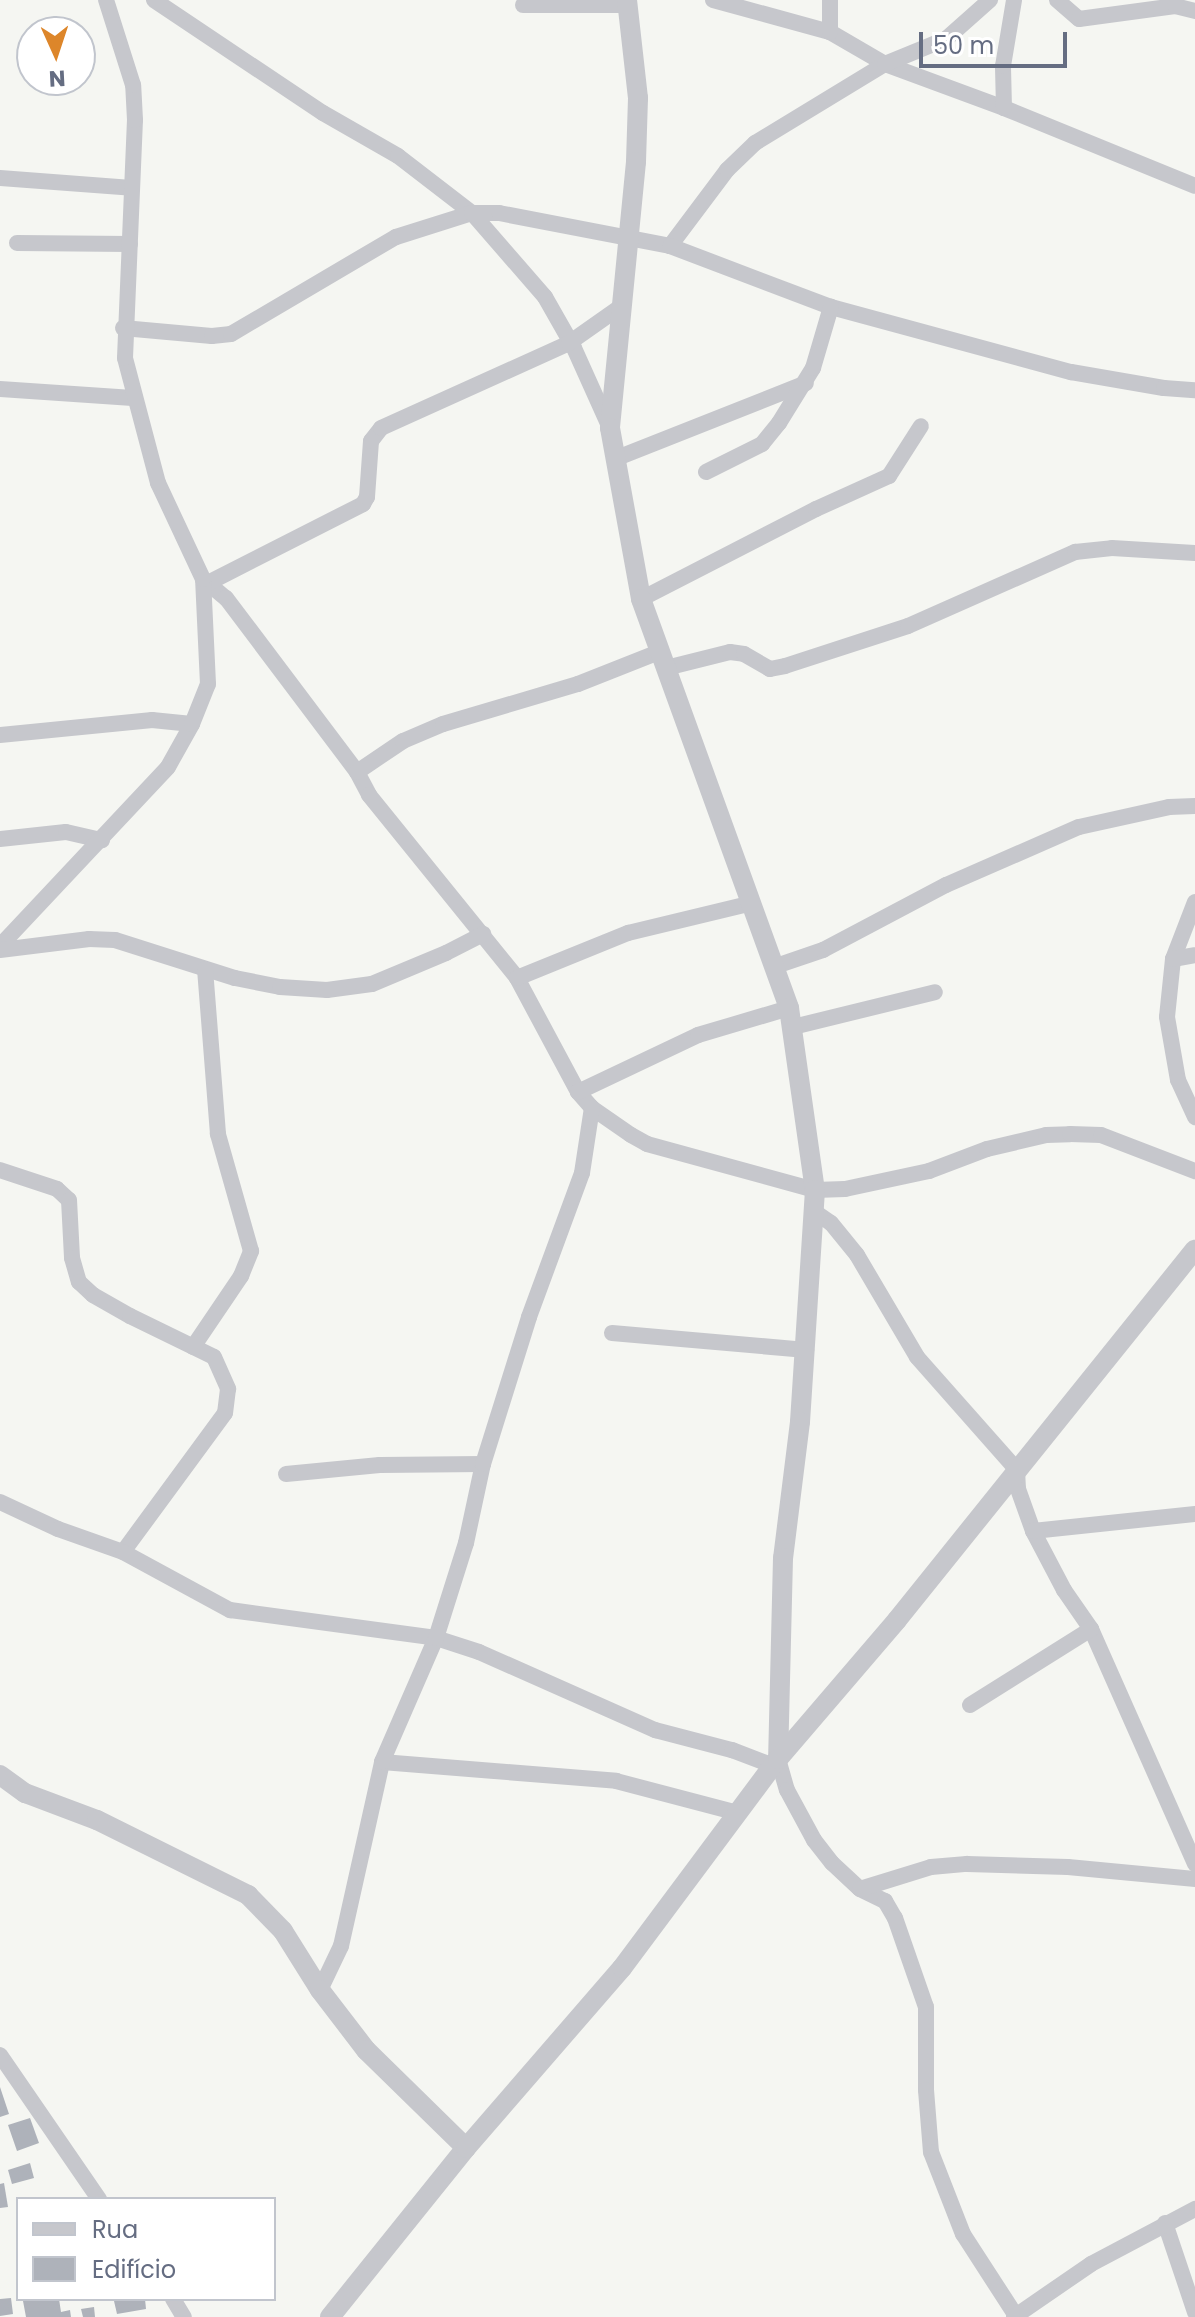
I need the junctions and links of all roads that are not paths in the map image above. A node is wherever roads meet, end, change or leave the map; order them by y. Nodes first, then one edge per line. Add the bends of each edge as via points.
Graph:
1 (106, 0) edge
2 (154, 0) edge
3 (713, 0) edge
4 (830, 0) edge
5 (990, 0) edge
6 (1014, 0) edge
7 (1057, 0) edge
8 (627, 3) edge
9 (523, 5) dead end
10 (1195, 11) edge
11 (830, 32) junction
12 (885, 64) junction
13 (1004, 108) junction
14 (0, 178) edge
15 (1195, 186) edge
16 (132, 188) junction
17 (472, 213) junction
18 (629, 236) junction
19 (17, 243) dead end
20 (130, 244) junction
21 (670, 246) junction
22 (623, 305) junction
23 (831, 307) junction
24 (123, 328) junction
25 (569, 343) junction
26 (806, 383) junction
27 (0, 389) edge
28 (1195, 390) edge
29 (133, 398) junction
30 (921, 426) dead end
31 (610, 428) junction
32 (617, 458) junction
33 (706, 472) dead end
34 (1195, 553) edge
35 (206, 581) junction
36 (641, 599) junction
37 (663, 660) junction
38 (192, 724) junction
39 (0, 735) edge
40 (357, 772) junction
41 (1195, 806) edge
42 (0, 839) edge
43 (102, 840) junction
44 (1195, 902) edge
45 (752, 903) junction
46 (483, 934) junction
47 (0, 948) edge
48 (1195, 955) edge
49 (1173, 959) junction
50 (776, 966) junction
51 (205, 970) junction
52 (517, 978) junction
53 (935, 992) dead end
54 (791, 1018) junction
55 (578, 1092) junction
56 (592, 1108) junction
57 (1195, 1117) edge
58 (0, 1170) edge
59 (1195, 1171) edge
60 (815, 1190) junction
61 (815, 1212) junction
62 (1195, 1250) edge
63 (612, 1333) dead end
64 (193, 1347) junction
65 (806, 1350) junction
66 (483, 1464) junction
67 (1017, 1470) junction
68 (286, 1474) dead end
69 (0, 1502) edge
70 (1195, 1514) edge
71 (1033, 1531) junction
72 (123, 1552) junction
73 (1091, 1629) junction
74 (436, 1638) junction
75 (970, 1705) dead end
76 (382, 1762) junction
77 (776, 1762) junction
78 (0, 1775) edge
79 (738, 1813) junction
80 (1195, 1864) edge
81 (1195, 1879) edge
82 (860, 1889) junction
83 (320, 1990) junction
84 (0, 2055) edge
85 (466, 2148) junction
86 (98, 2197) edge
87 (1195, 2209) edge
88 (1165, 2223) junction
89 (1195, 2312) edge
90 (1015, 2316) edge
91 (330, 2317) edge

1 - 16 street via 133,85
2 - 17 street via 323,113 398,156
3 - 11 street
4 - 11 street
5 - 12 street via 946,39
6 - 13 street via 1003,66
7 - 10 street via 1079,19 1175,6
8 - 9 street
8 - 18 street via 638,98
11 - 12 street
12 - 13 street
12 - 21 street via 755,143 727,170
13 - 15 street
14 - 16 street
16 - 20 street
17 - 18 street via 521,215
17 - 24 street via 396,237 231,334
17 - 25 street via 545,297
18 - 21 street
18 - 22 street
19 - 20 street
20 - 24 street
21 - 23 street
22 - 25 street
22 - 31 street
23 - 26 street
23 - 28 street via 1071,372
24 - 29 street
25 - 31 street
25 - 35 street via 381,428 371,441 363,504
26 - 32 street
26 - 33 street via 762,444
27 - 29 street
29 - 35 street via 158,483
30 - 36 street via 889,476
31 - 32 street
32 - 36 street
34 - 37 street via 1112,548 1075,552 908,626 785,666 770,669 730,652
35 - 38 street via 208,684
35 - 40 street via 226,598
36 - 37 street
37 - 40 street via 443,724 403,741
37 - 45 street
38 - 39 street via 152,720
38 - 43 street via 168,767
40 - 46 street via 419,860
41 - 50 street via 1079,827 946,885 823,950
42 - 43 street via 66,832
43 - 47 street
44 - 49 street
45 - 50 street
45 - 52 street via 628,933
46 - 51 street via 372,984 327,990 280,987
46 - 52 street
47 - 51 street via 115,940
48 - 49 street
49 - 57 street via 1167,1017 1170,1048
50 - 54 street
51 - 64 street via 218,1134 251,1251 241,1276
52 - 55 street
53 - 54 street
54 - 55 street via 698,1035
54 - 60 street
55 - 56 street
56 - 60 street via 647,1144
56 - 66 street via 582,1173
58 - 64 street via 57,1189 69,1200 72,1258 79,1282 118,1309
59 - 60 street via 1101,1135 1046,1135 929,1171
60 - 61 street
61 - 65 street
61 - 67 street via 857,1255 917,1357
62 - 67 street
63 - 65 street
64 - 72 street via 214,1357 220,1369 228,1389 225,1413
65 - 77 street via 783,1558
66 - 68 street via 380,1465
66 - 74 street via 466,1543
67 - 71 street
67 - 77 street
69 - 72 street
70 - 71 street
71 - 73 street
72 - 74 street via 230,1610
73 - 75 street
73 - 80 street
74 - 76 street
74 - 77 street via 655,1730
76 - 79 street via 616,1781
76 - 83 street via 341,1946
77 - 79 street
77 - 82 street via 814,1840
78 - 83 street via 25,1793 97,1820 248,1895 283,1931
79 - 85 street via 622,1968
81 - 82 street via 967,1864 931,1867
82 - 90 street via 885,1901 919,1981 927,2019 931,2152 963,2234
83 - 85 street via 366,2050
84 - 86 street
85 - 91 street
87 - 88 street
88 - 89 street
88 - 90 street via 1091,2264

